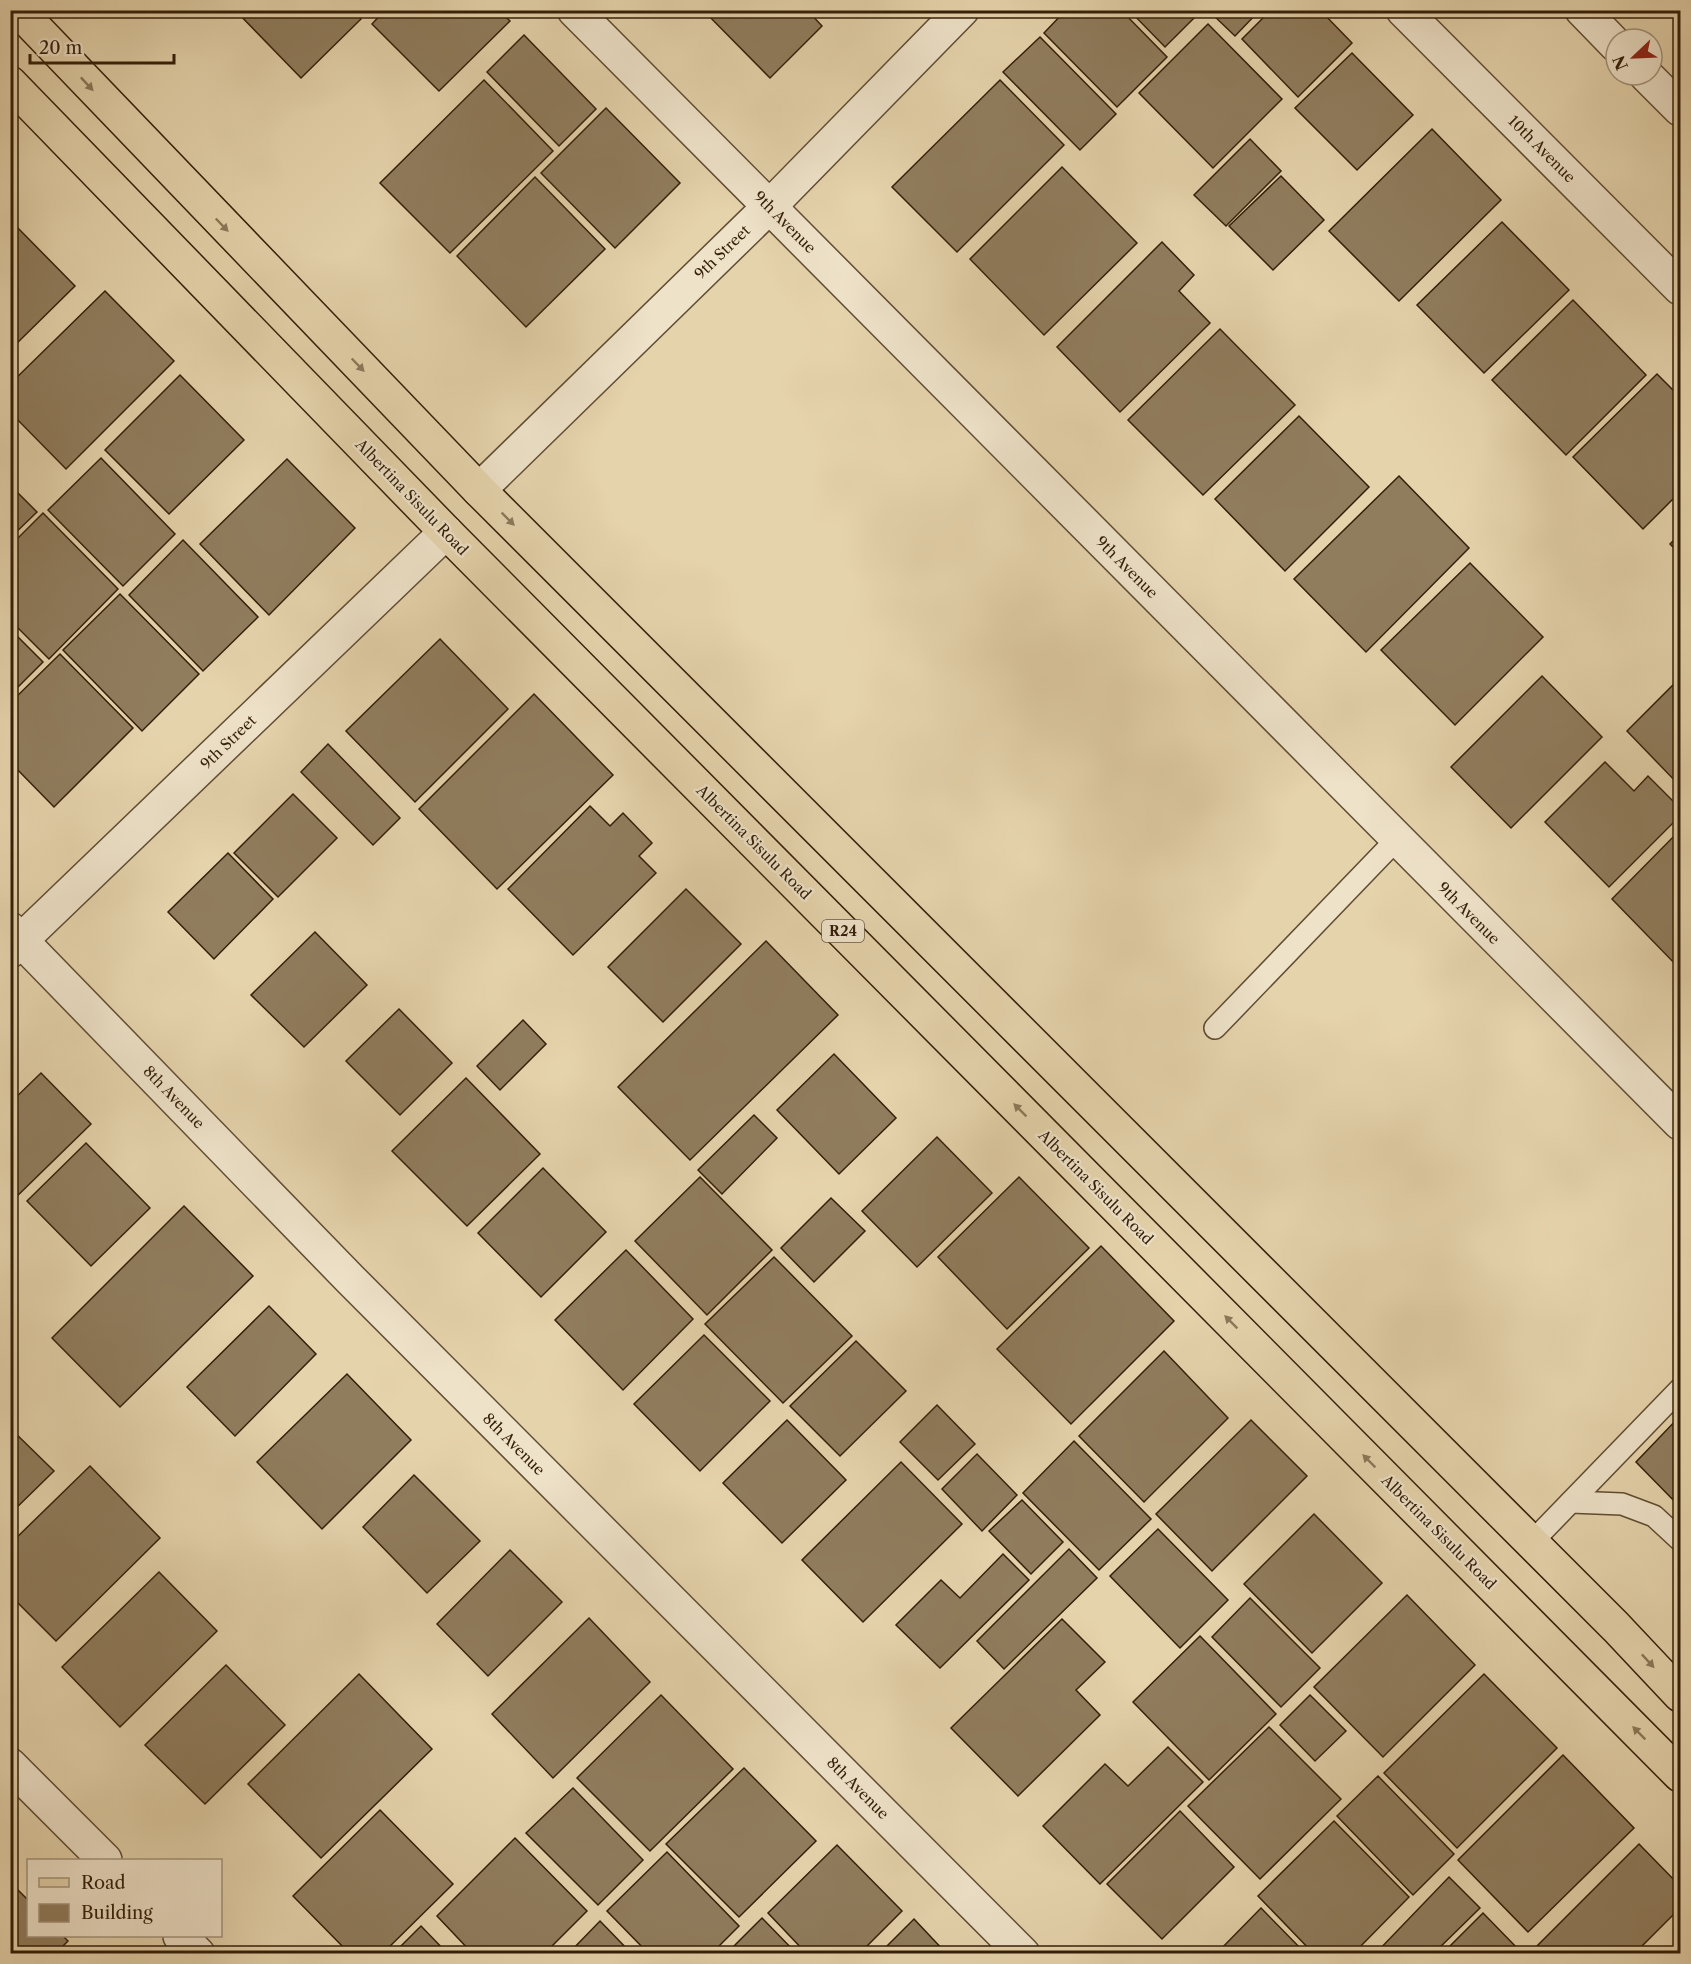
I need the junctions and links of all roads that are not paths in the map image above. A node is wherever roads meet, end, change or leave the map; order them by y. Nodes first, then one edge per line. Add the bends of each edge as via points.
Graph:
1 (18, 10) edge
2 (574, 10) edge
3 (963, 10) edge
4 (1402, 10) edge
5 (1582, 10) edge
6 (1604, 33) edge
7 (10, 83) edge
8 (1658, 87) edge
9 (1680, 110) edge
10 (770, 206) junction
11 (1680, 288) edge
12 (479, 490) junction
13 (446, 532) junction
14 (1396, 840) junction
15 (14, 940) edge
16 (1215, 1028) dead end
17 (1680, 1124) edge
18 (1680, 1389) edge
19 (1570, 1502) junction
20 (1680, 1540) edge
21 (1531, 1543) junction
22 (1680, 1695) edge
23 (10, 1765) edge
24 (1680, 1775) edge
25 (104, 1859) edge
26 (182, 1937) edge
27 (198, 1953) edge
28 (1023, 1953) edge

1 -> 12 main road
2 - 10 street, 9th Avenue
3 - 10 street, 9th Street
4 - 11 street, 10th Avenue
5 - 6 street
7 - 13 main road, Albertina Sisulu Road / R24
8 - 9 street
10 - 12 street, 9th Street
10 - 14 street, 9th Avenue
12 -> 21 main road via 987,994
13 - 15 street, 9th Street
24 -> 13 main road, Albertina Sisulu Road / R24
14 - 16 lane
14 - 17 street, 9th Avenue
15 - 28 street, 8th Avenue
18 - 19 lane
19 - 20 lane via 1622,1504 1654,1516
19 - 21 lane
21 -> 22 main road
23 - 25 street
26 - 27 street

